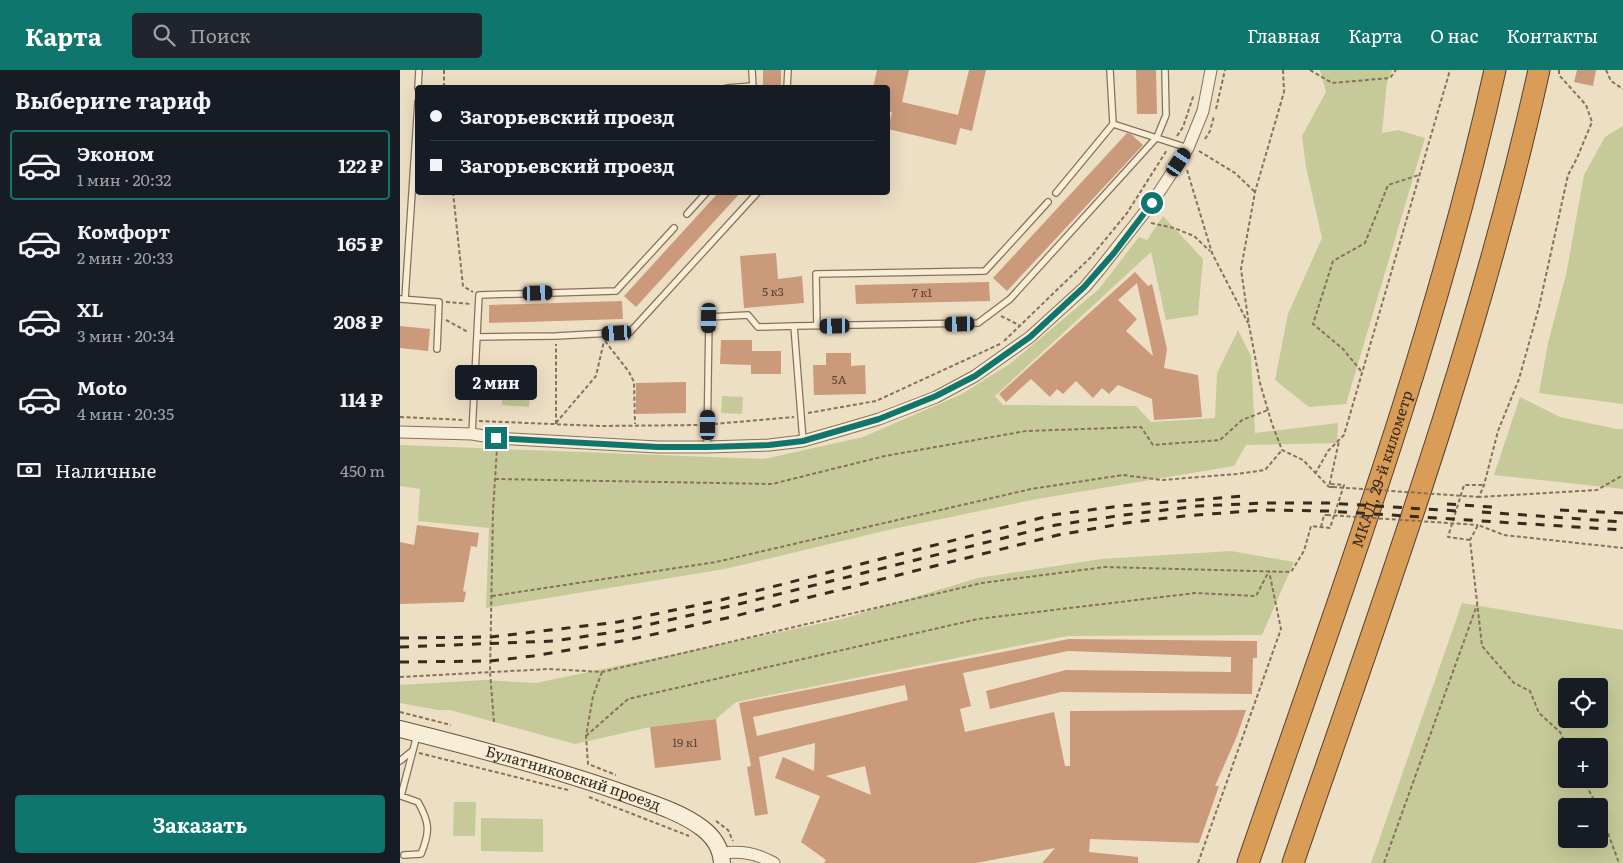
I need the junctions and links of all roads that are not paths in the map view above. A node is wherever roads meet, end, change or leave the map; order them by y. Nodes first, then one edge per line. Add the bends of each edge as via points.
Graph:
1 (420, 70) edge
2 (752, 70) edge
3 (788, 70) edge
4 (1110, 70) edge
5 (1165, 70) edge
6 (1210, 70) edge
7 (1496, 70) edge
8 (1539, 70) edge
9 (418, 85) edge
10 (752, 85) edge
11 (787, 85) edge
12 (1113, 124) junction
13 (1157, 137) junction
14 (415, 141) edge
15 (1193, 149) junction
16 (1056, 193) dead end
17 (704, 195) edge
18 (755, 195) edge
19 (1048, 202) dead end
20 (687, 214) dead end
21 (674, 228) dead end
22 (403, 299) edge
23 (794, 326) junction
24 (817, 326) junction
25 (477, 337) junction
26 (437, 349) dead end
27 (400, 432) edge
28 (472, 434) junction
29 (803, 441) junction
30 (707, 447) junction
31 (400, 729) edge
32 (417, 733) junction
33 (412, 752) junction
34 (400, 761) edge
35 (400, 796) edge
36 (404, 855) dead end
37 (727, 856) edge
38 (774, 863) edge
39 (1248, 863) edge
40 (1293, 863) edge

1 - 9 lane
2 - 10 lane
3 - 11 lane
4 - 12 lane
5 - 13 lane via 1166,115
6 - 15 street
7 - 39 highway, МКАД, 29-й километр via 1463,204 1409,389
8 - 40 highway via 1491,263 1450,402
12 - 13 lane
12 - 16 lane
13 - 15 lane
13 - 24 lane via 1010,299 978,323
14 - 22 lane
15 - 29 street via 1100,269 1030,337 975,376 936,396 879,419
17 - 20 lane
18 - 25 lane via 630,332
19 - 24 lane via 985,271 816,274
21 - 25 lane via 616,290 479,295
22 - 26 lane via 439,302
23 - 24 lane
23 - 29 lane
23 - 30 lane via 758,327 748,315 709,318
25 - 28 lane
27 - 28 street
28 - 30 street via 658,447
29 - 30 street
31 - 32 street, Булатниковский проезд
32 - 33 lane
32 - 37 street, Булатниковский проезд via 574,776 636,798 702,828
33 - 34 lane
33 - 35 lane
35 - 36 lane via 418,802 426,816 428,837 421,854
37 - 38 street, Булатниковский проезд via 750,853

